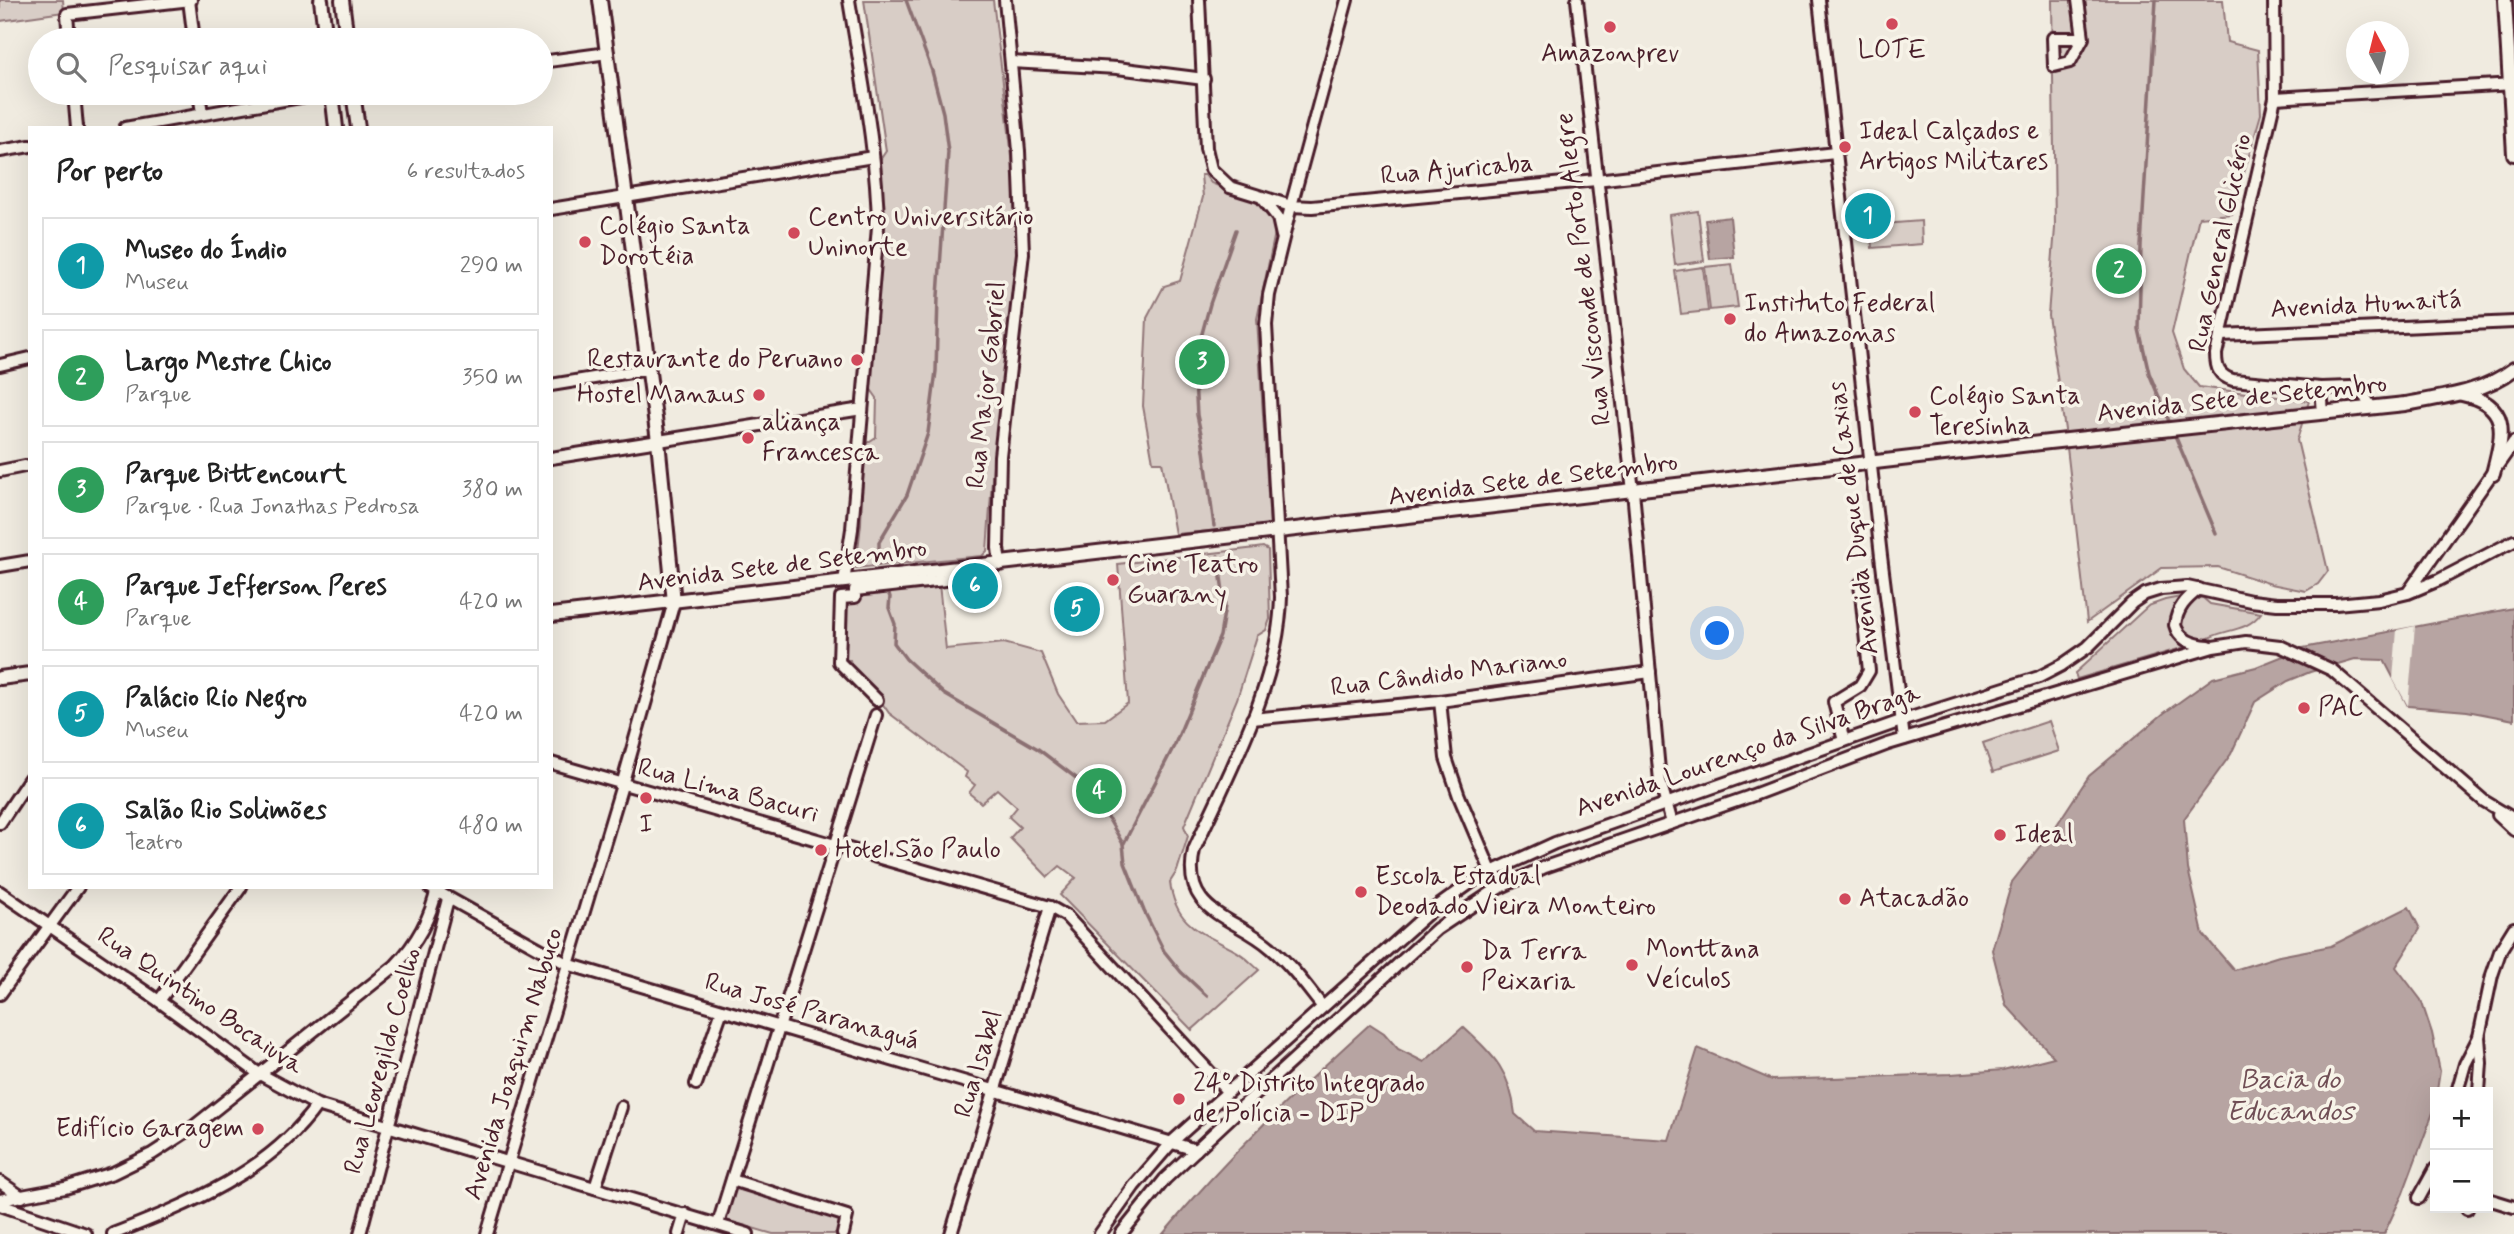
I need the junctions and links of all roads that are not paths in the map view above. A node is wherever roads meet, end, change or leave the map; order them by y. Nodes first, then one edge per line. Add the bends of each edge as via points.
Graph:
1 (190, 0) edge
2 (321, 0) edge
3 (342, 0) edge
4 (600, 0) edge
5 (849, 0) edge
6 (1005, 0) edge
7 (1199, 0) edge
8 (1347, 0) edge
9 (1577, 0) edge
10 (1819, 0) edge
11 (2078, 0) edge
12 (2274, 0) edge
13 (2505, 0) edge
14 (68, 28) edge
15 (193, 28) edge
16 (324, 28) edge
17 (346, 28) edge
18 (2082, 38) dead end
19 (608, 53) junction
20 (553, 60) edge
21 (1011, 62) junction
22 (1204, 79) junction
23 (2512, 84) edge
24 (2275, 98) junction
25 (75, 105) edge
26 (201, 105) edge
27 (250, 105) edge
28 (333, 105) edge
29 (355, 105) edge
30 (202, 113) junction
31 (77, 126) edge
32 (135, 126) edge
33 (336, 126) edge
34 (358, 126) edge
35 (28, 146) edge
36 (0, 151) edge
37 (1835, 153) junction
38 (2514, 154) edge
39 (873, 158) junction
40 (1596, 180) junction
41 (626, 197) junction
42 (1261, 197) junction
43 (1290, 207) junction
44 (553, 209) edge
45 (1282, 242) junction
46 (2514, 322) edge
47 (2221, 335) junction
48 (28, 358) edge
49 (0, 365) edge
50 (649, 369) junction
51 (2514, 369) edge
52 (553, 385) edge
53 (2321, 388) junction
54 (2462, 394) junction
55 (2371, 407) junction
56 (862, 409) junction
57 (2321, 413) junction
58 (658, 441) junction
59 (2514, 442) edge
60 (553, 458) edge
61 (1871, 463) junction
62 (25, 466) dead end
63 (0, 471) edge
64 (2493, 474) junction
65 (1633, 491) junction
66 (1277, 533) junction
67 (2514, 541) edge
68 (28, 562) edge
69 (1000, 565) junction
70 (0, 566) edge
71 (981, 576) dead end
72 (844, 582) junction
73 (1860, 584) dead end
74 (2199, 589) junction
75 (2408, 593) junction
76 (674, 602) junction
77 (553, 615) edge
78 (2213, 647) junction
79 (1650, 672) junction
80 (28, 674) edge
81 (0, 678) edge
82 (877, 700) dead end
83 (1440, 701) junction
84 (876, 715) dead end
85 (1252, 719) junction
86 (1901, 721) junction
87 (1904, 739) junction
88 (1844, 741) junction
89 (553, 764) edge
90 (28, 781) edge
91 (622, 785) junction
92 (2484, 801) junction
93 (1665, 805) junction
94 (2514, 819) edge
95 (0, 823) edge
96 (1672, 823) junction
97 (2514, 830) edge
98 (1555, 843) junction
99 (836, 844) junction
100 (1562, 861) junction
101 (1491, 872) junction
102 (77, 889) edge
103 (240, 889) edge
104 (434, 889) edge
105 (0, 892) edge
106 (448, 899) junction
107 (1050, 907) junction
108 (49, 925) junction
109 (2514, 928) edge
110 (567, 964) junction
111 (0, 994) edge
112 (159, 1001) junction
113 (1322, 1006) junction
114 (722, 1010) junction
115 (779, 1025) junction
116 (1290, 1034) junction
117 (2479, 1037) junction
118 (1305, 1049) junction
119 (258, 1073) junction
120 (696, 1084) dead end
121 (2458, 1087) edge
122 (2479, 1087) edge
123 (994, 1090) junction
124 (1227, 1091) junction
125 (317, 1105) junction
126 (621, 1107) dead end
127 (390, 1128) junction
128 (1172, 1141) junction
129 (1196, 1150) junction
130 (508, 1164) junction
131 (2430, 1178) edge
132 (733, 1180) junction
133 (0, 1182) edge
134 (595, 1188) junction
135 (22, 1197) junction
136 (2419, 1198) dead end
137 (0, 1200) edge
138 (2493, 1201) edge
139 (0, 1205) edge
140 (2514, 1207) edge
141 (685, 1214) junction
142 (718, 1224) junction
143 (86, 1234) edge
144 (113, 1234) edge
145 (360, 1234) edge
146 (487, 1234) edge
147 (679, 1234) edge
148 (748, 1234) edge
149 (843, 1234) edge
150 (951, 1234) edge
151 (1100, 1234) edge
152 (1121, 1234) edge

1 - 14 street via 66,14
1 - 15 street
2 - 16 main road
3 - 17 main road
4 - 19 main road, Avenida Joaquim Nabuco
5 - 39 street
6 - 21 street, Rua Major Gabriel
7 - 22 street, Rua Ajuricaba
8 - 43 street
9 - 40 street, Rua Visconde de Porto Alegre
10 - 37 street, Avenida Duque de Caxias
11 - 18 street
12 - 24 street, Rua General Glicério
13 - 23 main road
19 - 20 street
19 - 41 main road, Avenida Joaquim Nabuco
21 - 22 street
21 - 69 street, Rua Major Gabriel via 1023,253 1000,456
22 - 42 street, Rua Ajuricaba via 1211,169 1230,187
23 - 24 street
23 - 38 main road
24 - 47 street, Rua General Glicério
25 - 31 street
26 - 30 street
27 - 30 street
28 - 33 main road
29 - 34 main road
30 - 32 street
35 - 36 street
37 - 40 street, Rua Ajuricaba
37 - 61 street, Avenida Duque de Caxias
39 - 41 street
39 - 56 street via 878,227
40 - 43 street, Rua Ajuricaba
40 - 65 street, Rua Visconde de Porto Alegre
41 - 44 street
41 - 50 main road, Avenida Joaquim Nabuco
42 - 43 street, Rua Ajuricaba
42 - 45 street via 1278,218
43 - 45 street
45 - 66 street via 1266,325
46 - 47 street, Avenida Humaitá
47 - 53 street, Rua General Glicério via 2216,363 2224,378
48 - 49 street
50 - 52 street
50 - 58 main road, Avenida Joaquim Nabuco
51 - 54 main road, Avenida Sete de Setembro
53 - 55 street, Rua General Glicério via 2357,388
53 - 57 street
54 - 55 main road, Avenida Sete de Setembro
54 - 64 main road via 2487,402 2500,416
55 - 57 main road, Avenida Sete de Setembro
56 - 58 street
56 - 72 street
57 - 61 main road, Avenida Sete de Setembro
58 - 60 street
58 - 76 main road, Avenida Joaquim Nabuco
59 - 64 street
61 - 65 main road, Avenida Sete de Setembro
61 - 86 street, Avenida Duque de Caxias
62 - 63 street
64 - 75 street
65 - 66 main road, Avenida Sete de Setembro
65 - 79 street, Rua Visconde de Porto Alegre
66 - 69 main road, Avenida Sete de Setembro
66 - 85 street via 1279,632
67 - 75 street, Avenida Lourenço da Silva Braga
68 - 70 street
69 - 72 main road, Avenida Sete de Setembro
71 - 82 street via 855,590 855,597 841,598 839,662
72 - 76 main road, Avenida Sete de Setembro
73 - 88 street via 1869,671 1860,686 1834,702
74 - 75 street, Avenida Lourenço da Silva Braga via 2296,605 2357,602
74 - 78 street via 2185,599 2175,625 2189,642
74 - 86 street, Avenida Lourenço da Silva Braga via 2176,586 2145,594 2062,665
76 - 77 main road, Avenida Sete de Setembro
76 - 91 street, Avenida Joaquim Nabuco
78 - 87 street, Avenida Lourenço da Silva Braga
78 - 92 street, Avenida Lourenço da Silva Braga via 2246,642 2280,646 2332,670
79 - 83 street, Rua Cândido Mariano
79 - 93 street, Rua Visconde de Porto Alegre
80 - 81 main road
83 - 85 street, Rua Cândido Mariano
83 - 101 street via 1446,758
84 - 99 street
85 - 113 street via 1194,850 1192,878 1202,902 1270,947
86 - 87 street, Avenida Duque de Caxias
86 - 88 street, Avenida Lourenço da Silva Braga
87 - 96 street, Avenida Lourenço da Silva Braga
88 - 93 street, Avenida Lourenço da Silva Braga
89 - 91 street, Rua Lima Bacuri
90 - 95 street
91 - 99 street, Rua Lima Bacuri
91 - 110 street, Avenida Joaquim Nabuco
92 - 94 street, Avenida Lourenço da Silva Braga
92 - 97 street
93 - 96 street, Rua Visconde de Porto Alegre
93 - 98 street, Avenida Lourenço da Silva Braga
96 - 100 street, Avenida Lourenço da Silva Braga
98 - 100 street
98 - 101 street, Avenida Lourenço da Silva Braga
99 - 107 street, Rua Lima Bacuri
99 - 115 street
100 - 118 street, Avenida Lourenço da Silva Braga via 1497,889 1456,914
101 - 113 street, Avenida Lourenço da Silva Braga via 1443,901
102 - 108 street
103 - 112 street
104 - 106 street, Rua José Paranaguá
104 - 119 street via 426,922 395,966
105 - 108 street, Rua Quintino Bocaiuva
106 - 110 street, Rua José Paranaguá
106 - 127 street, Rua Leovegildo Coelho
107 - 123 street, Rua Isabel
107 - 124 street, Rua Lima Bacuri via 1066,916
108 - 111 street
108 - 112 street, Rua Quintino Bocaiuva
109 - 117 street via 2492,975
110 - 114 street, Rua José Paranaguá
110 - 130 street, Avenida Joaquim Nabuco
112 - 119 street, Rua Quintino Bocaiuva
113 - 116 street, Avenida Lourenço da Silva Braga
114 - 115 street, Rua José Paranaguá
114 - 120 street
115 - 123 street, Rua José Paranaguá
115 - 132 street
116 - 118 street
116 - 124 street, Avenida Lourenço da Silva Braga
117 - 121 street
117 - 122 street
118 - 129 street, Avenida Lourenço da Silva Braga
119 - 125 street, Rua Quintino Bocaiuva
119 - 135 street via 192,1128 152,1154 113,1173
123 - 128 street, Rua José Paranaguá
123 - 150 street, Rua Isabel
124 - 128 street, Avenida Lourenço da Silva Braga
125 - 127 street, Rua Quintino Bocaiuva
125 - 144 street via 289,1140 258,1163 198,1198
126 - 134 street
127 - 130 street, Rua Quintino Bocaiuva
127 - 145 street, Rua Leovegildo Coelho
128 - 129 street, Rua José Paranaguá
128 - 151 street, Avenida Lourenço da Silva Braga
129 - 152 street, Avenida Lourenço da Silva Braga via 1165,1179
130 - 134 street, Rua Quintino Bocaiuva
130 - 146 street, Avenida Joaquim Nabuco
131 - 136 street
132 - 142 street
132 - 149 street via 847,1216
133 - 135 street
134 - 141 street, Rua Quintino Bocaiuva
135 - 137 street
138 - 140 street
139 - 143 street
141 - 142 street, Rua Quintino Bocaiuva
141 - 147 street
142 - 148 street, Rua Quintino Bocaiuva

